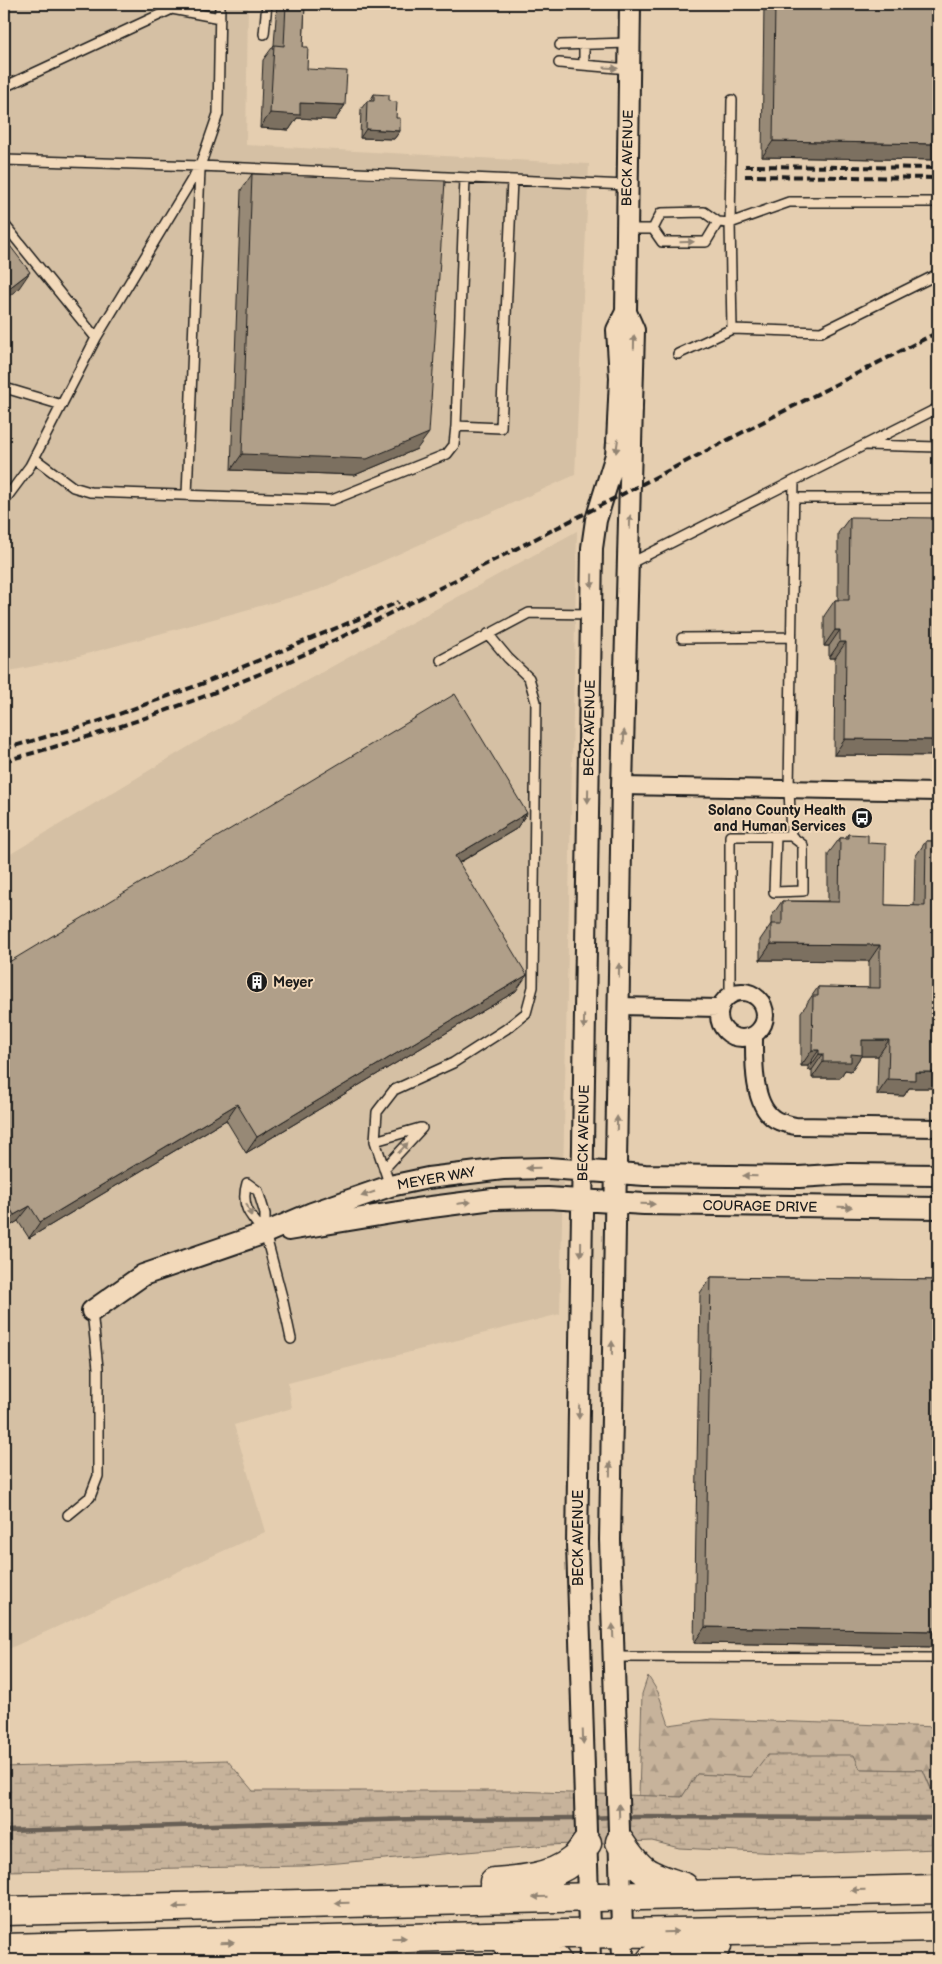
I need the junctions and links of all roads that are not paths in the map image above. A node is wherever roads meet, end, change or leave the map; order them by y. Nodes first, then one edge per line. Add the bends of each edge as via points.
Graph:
1 (220, 4) edge
2 (266, 4) edge
3 (630, 4) edge
4 (220, 18) junction
5 (264, 34) dead end
6 (629, 43) junction
7 (560, 45) dead end
8 (584, 45) junction
9 (559, 63) dead end
10 (584, 64) junction
11 (629, 69) junction
12 (4, 87) edge
13 (732, 100) dead end
14 (4, 160) edge
15 (200, 166) junction
16 (465, 178) junction
17 (512, 180) junction
18 (627, 185) junction
19 (938, 202) edge
20 (718, 222) junction
21 (730, 223) junction
22 (4, 224) edge
23 (626, 229) junction
24 (653, 229) junction
25 (938, 274) edge
26 (626, 312) junction
27 (732, 329) junction
28 (96, 338) junction
29 (678, 354) dead end
30 (4, 389) edge
31 (62, 405) junction
32 (938, 408) edge
33 (456, 426) junction
34 (865, 445) junction
35 (938, 447) edge
36 (34, 458) junction
37 (794, 481) junction
38 (187, 494) junction
39 (794, 498) junction
40 (938, 498) edge
41 (4, 501) edge
42 (629, 564) junction
43 (591, 614) junction
44 (488, 634) junction
45 (791, 637) junction
46 (682, 638) dead end
47 (441, 660) dead end
48 (622, 786) junction
49 (788, 789) junction
50 (938, 792) edge
51 (776, 836) junction
52 (791, 836) junction
53 (730, 994) junction
54 (619, 1006) junction
55 (719, 1008) junction
56 (754, 1035) junction
57 (938, 1128) edge
58 (375, 1141) junction
59 (582, 1170) junction
60 (616, 1172) junction
61 (938, 1176) edge
62 (387, 1178) junction
63 (582, 1200) junction
64 (616, 1202) junction
65 (938, 1208) edge
66 (265, 1233) junction
67 (92, 1311) joint
68 (291, 1339) dead end
69 (68, 1515) dead end
70 (614, 1658) junction
71 (938, 1658) edge
72 (620, 1842) junction
73 (587, 1843) junction
74 (938, 1888) edge
75 (702, 1893) junction
76 (621, 1895) junction
77 (588, 1896) junction
78 (370, 1903) junction
79 (4, 1911) edge
80 (938, 1928) edge
81 (881, 1930) junction
82 (622, 1933) junction
83 (589, 1934) junction
84 (477, 1936) junction
85 (4, 1948) edge
86 (556, 1960) edge
87 (590, 1960) edge
88 (623, 1960) edge
89 (651, 1960) edge

1 - 4 lane
2 - 5 lane
3 - 6 street, BECK AVENUE
4 - 12 lane via 172,10
4 - 15 lane via 218,114
6 - 8 lane
6 - 11 street, BECK AVENUE
7 - 8 lane
8 - 10 lane
9 - 10 lane
10 -> 11 lane
11 - 18 street, BECK AVENUE
13 - 21 lane
14 - 15 lane
15 - 16 lane
15 - 28 lane
15 - 38 lane
16 - 17 lane
16 - 33 lane
17 - 18 lane
17 - 33 lane via 501,428
18 - 23 street, BECK AVENUE
19 - 21 lane via 788,202
20 - 21 lane
20 - 24 lane via 704,212 661,213
24 -> 20 lane via 662,242 706,242
21 - 27 lane
22 - 28 lane
23 - 24 lane
23 - 26 street, BECK AVENUE
25 - 27 lane via 821,332
42 -> 26 street, BECK AVENUE via 634,330
26 -> 43 street, BECK AVENUE via 617,330 620,378 618,443 594,533
27 - 29 lane
28 - 31 lane
30 - 31 lane
31 - 36 lane
32 - 34 lane
33 - 38 lane via 454,445 448,454 332,500
34 - 35 lane
34 - 37 lane
36 - 38 lane via 72,487 90,492
36 - 41 lane
37 - 39 lane
37 - 42 lane
39 - 40 lane
39 - 45 lane
48 -> 42 street, BECK AVENUE
43 - 44 lane via 529,613
43 -> 59 street, BECK AVENUE
44 - 47 lane
44 - 58 lane via 529,678 536,702 533,987 526,1013 506,1029 453,1062 394,1090 377,1112
45 - 46 lane
45 - 49 lane
48 - 49 street
54 -> 48 street, BECK AVENUE
49 - 50 street
49 - 52 lane
51 - 52 lane
51 - 52 lane via 774,892 803,892 803,845
51 - 53 lane via 730,836
53 - 55 street
53 - 56 street via 752,993 762,1003 764,1024
54 - 55 street
60 -> 54 street, BECK AVENUE
55 - 56 street via 718,1016 724,1031 738,1038
56 - 57 street via 758,1094 764,1109 773,1118 795,1126
58 - 62 lane
62 -> 58 lane via 422,1128
59 - 60 street, MEYER WAY
59 -> 62 street, MEYER WAY via 503,1169 428,1178
59 - 63 street, BECK AVENUE
61 -> 60 street via 847,1174 799,1177
60 - 64 street, BECK AVENUE
62 -> 66 street, MEYER WAY
63 - 64 street, COURAGE DRIVE
66 -> 63 street, MEYER WAY via 493,1199
63 -> 73 street, BECK AVENUE via 577,1544
64 -> 65 street, COURAGE DRIVE
70 -> 64 street, BECK AVENUE via 610,1540
66 -> 66 lane via 265,1214 258,1191 247,1183 243,1196 251,1217
66 - 67 street, MEYER WAY via 143,1275
66 - 68 lane
67 - 69 lane via 98,1368 98,1476 90,1497
70 - 71 lane
72 -> 70 street, BECK AVENUE
72 - 75 highway via 633,1862 649,1875
72 - 76 street, BECK AVENUE
73 - 77 street, BECK AVENUE
73 - 78 highway via 574,1860 556,1872 524,1880 436,1888
74 -> 75 highway
75 - 76 highway
76 - 77 highway
76 - 82 street, BECK AVENUE
77 -> 78 highway
77 - 83 street, BECK AVENUE
78 -> 79 highway
80 - 81 highway
82 -> 81 highway
81 - 89 highway via 692,1949
82 - 83 highway
82 - 88 street, BECK AVENUE
83 - 84 highway
83 - 87 street, BECK AVENUE
85 -> 84 highway
84 - 86 highway via 546,1954

